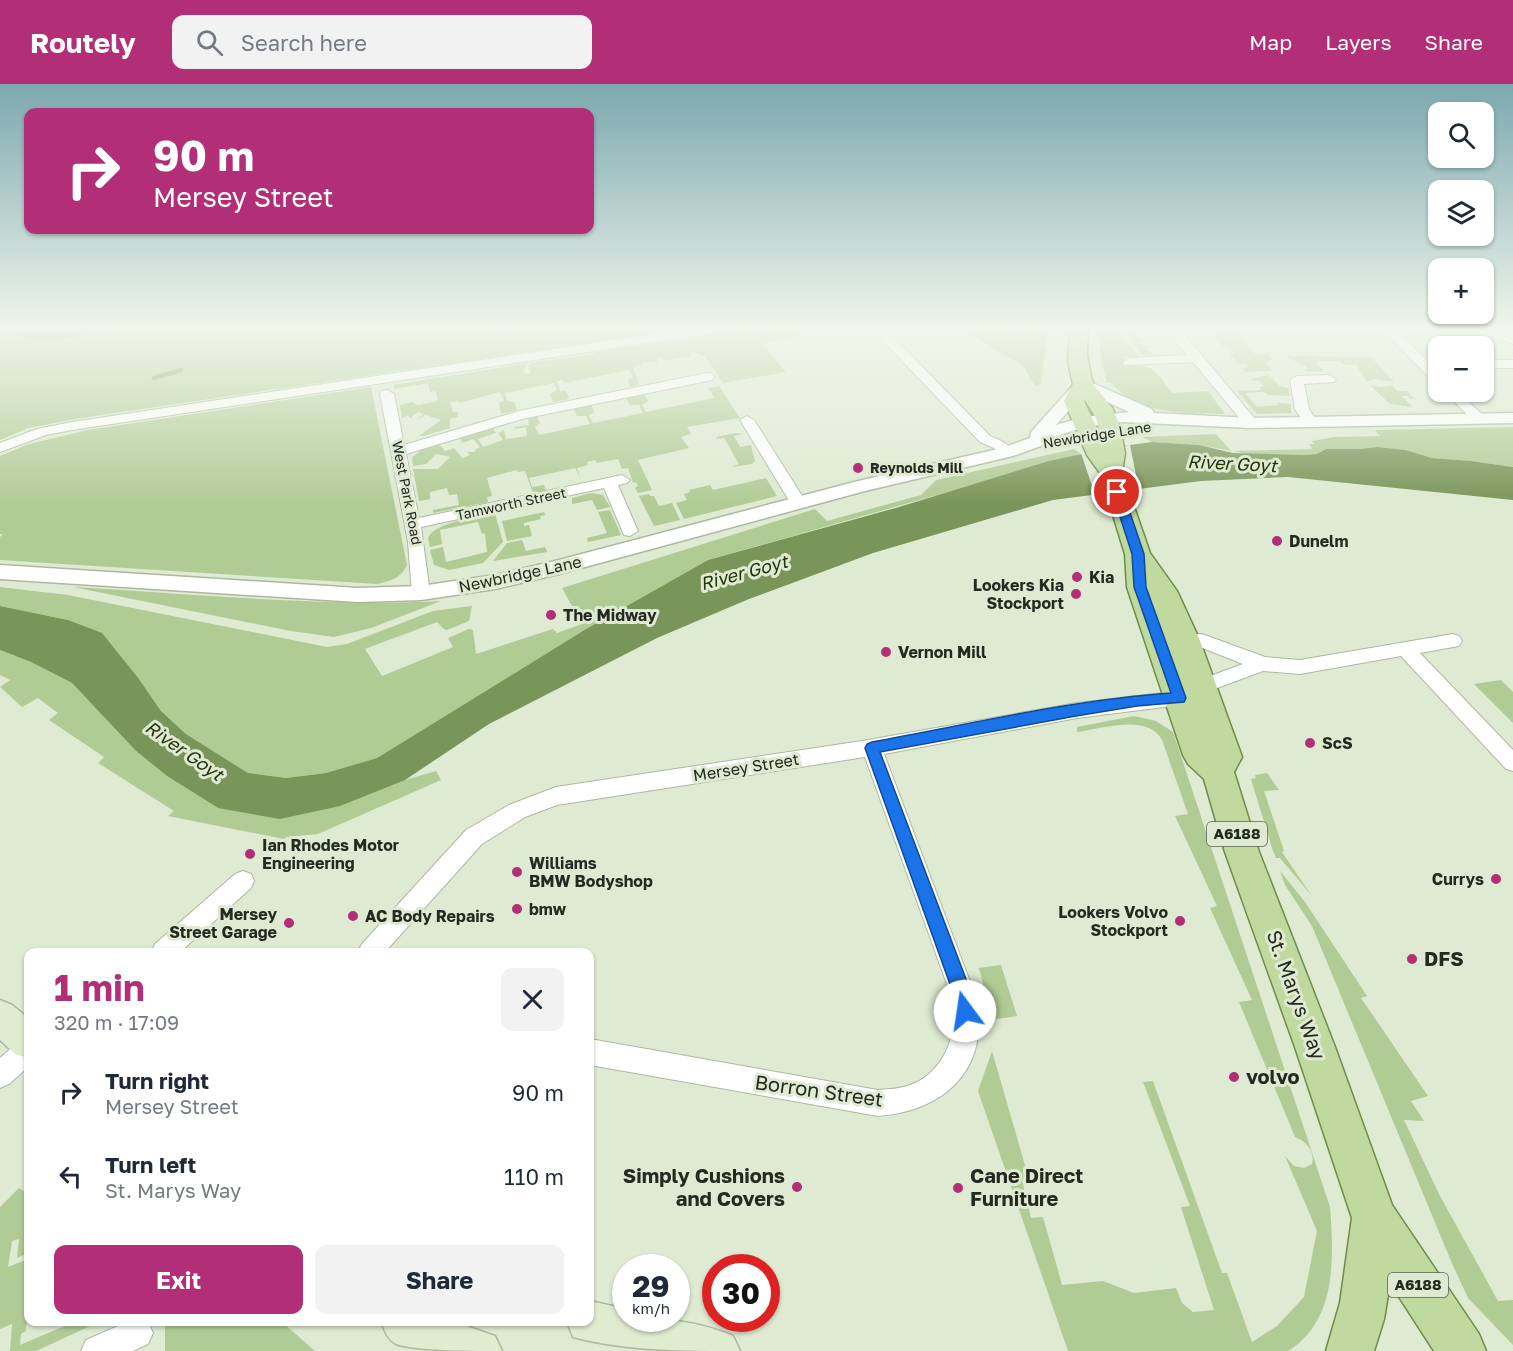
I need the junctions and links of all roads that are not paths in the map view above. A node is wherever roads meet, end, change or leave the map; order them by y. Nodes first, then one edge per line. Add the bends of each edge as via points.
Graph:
1 (335, 386) edge
2 (662, 386) edge
3 (934, 386) edge
4 (1081, 386) edge
5 (1082, 386) edge
6 (1087, 386) edge
7 (1220, 386) edge
8 (1298, 386) edge
9 (387, 394) dead end
10 (1461, 402) edge
11 (1513, 418) edge
12 (1479, 419) junction
13 (747, 420) dead end
14 (1203, 422) junction
15 (1310, 422) junction
16 (1251, 423) junction
17 (1100, 434) junction
18 (1027, 446) junction
19 (0, 448) edge
20 (399, 451) junction
21 (1006, 452) junction
22 (798, 502) junction
23 (412, 524) junction
24 (630, 531) dead end
25 (1138, 554) junction
26 (0, 572) edge
27 (421, 593) junction
28 (1157, 640) junction
29 (1186, 641) junction
30 (1453, 641) dead end
31 (1405, 649) junction
32 (1263, 664) junction
33 (1190, 692) junction
34 (872, 748) junction
35 (1513, 763) edge
36 (243, 881) dead end
37 (168, 948) edge
38 (374, 948) edge
39 (0, 1017) edge
40 (24, 1038) edge
41 (594, 1053) edge
42 (24, 1054) edge
43 (0, 1075) edge
44 (1374, 1218) junction
45 (594, 1324) edge
46 (407, 1326) edge
47 (137, 1335) edge
48 (652, 1344) edge
49 (708, 1350) edge
50 (98, 1351) edge
51 (480, 1351) edge
52 (1350, 1351) edge
53 (1462, 1351) edge

1 - 19 street via 72,426
2 - 20 street via 519,415
3 - 21 street via 985,439
4 - 18 street
5 - 17 main road, St. Marys Way / A6188 via 1074,401
6 - 14 street via 1142,412
7 - 16 street
8 - 15 street via 1302,409
9 - 20 street, West Park Road
10 - 12 street
11 - 12 street, Newbridge Lane
12 - 15 street, Newbridge Lane
13 - 22 street
14 - 16 street, Newbridge Lane
14 - 17 street, Newbridge Lane
15 - 16 street, Newbridge Lane
17 - 18 street, Newbridge Lane
17 - 25 main road, St. Marys Way / A6188
18 - 21 street, Newbridge Lane
20 - 23 street, West Park Road
21 - 22 street, Newbridge Lane
22 - 27 street, Newbridge Lane via 559,567
23 - 24 street, Tamworth Street via 616,481
23 - 27 street, West Park Road
25 - 28 main road, St. Marys Way / A6188 via 1140,587
25 - 29 main road, St. Marys Way / A6188 via 1164,591
26 - 27 street, Newbridge Lane via 357,595
28 - 29 street, Mersey Street
28 - 33 main road, St. Marys Way / A6188
29 - 32 street, Mersey Street via 1202,641
29 - 33 main road, St. Marys Way / A6188
30 - 31 street, Mersey Street
31 - 32 street, Mersey Street via 1320,664
31 - 35 street
32 - 33 street, Mersey Street
33 - 34 street, Mersey Street
33 - 44 main road, St. Marys Way / A6188 via 1199,755 1218,772 1242,852 1316,1047
34 - 38 street, Mersey Street via 556,796 538,802 500,819 474,837
34 - 41 street, Borron Street via 960,987 966,1025 962,1048 942,1080 921,1095 879,1103
36 - 37 street
39 - 40 main road
42 - 43 street
44 - 52 main road, St. Marys Way / A6188 via 1362,1306
44 - 53 main road, St. Marys Way / A6188
45 - 48 main road
46 - 51 main road
47 - 50 street
48 - 49 main road

